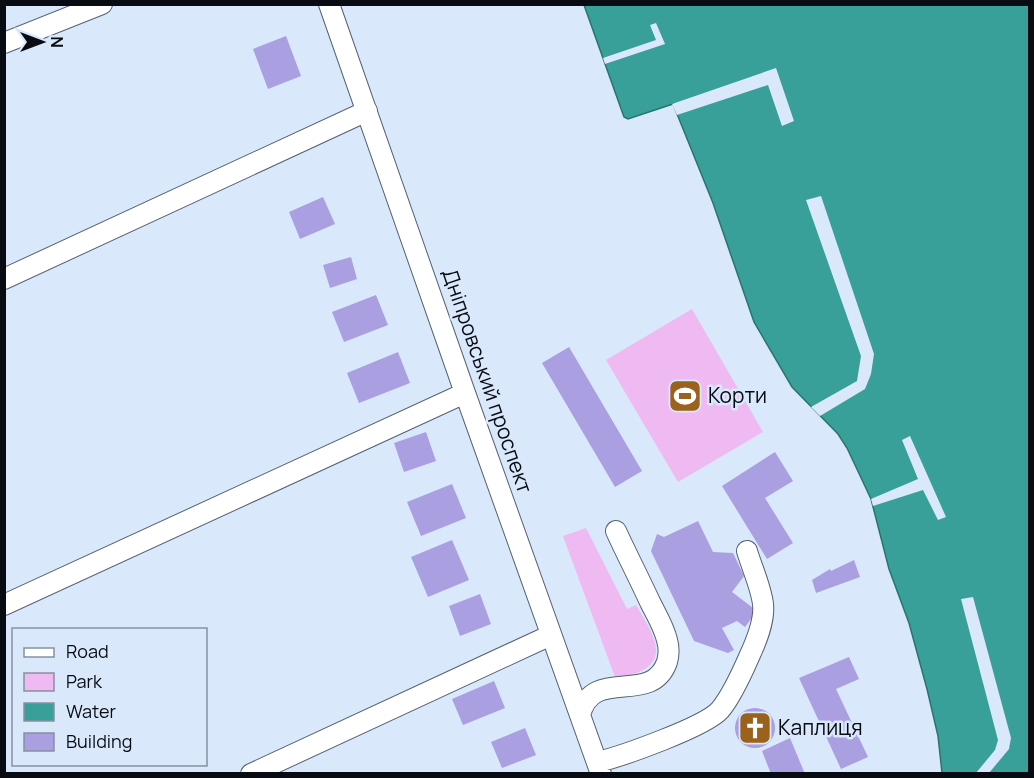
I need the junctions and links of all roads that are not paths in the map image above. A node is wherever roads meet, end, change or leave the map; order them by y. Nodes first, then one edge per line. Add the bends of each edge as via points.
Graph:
1 (102, 4) edge
2 (329, 4) edge
3 (4, 43) edge
4 (368, 111) junction
5 (4, 279) edge
6 (465, 393) junction
7 (616, 531) dead end
8 (747, 551) dead end
9 (4, 604) edge
10 (551, 635) junction
11 (580, 715) junction
12 (599, 768) edge
13 (251, 774) edge

1 - 3 street
2 - 4 street, Дніпровський проспект
4 - 5 street
4 - 6 street, Дніпровський проспект
6 - 9 street
6 - 10 street, Дніпровський проспект
7 - 11 street via 664,631 668,661 657,678 648,683 595,693 585,702
8 - 12 street via 763,603 762,616 751,654 720,710 708,720
10 - 11 street, Дніпровський проспект
10 - 13 street
11 - 12 street, Дніпровський проспект

